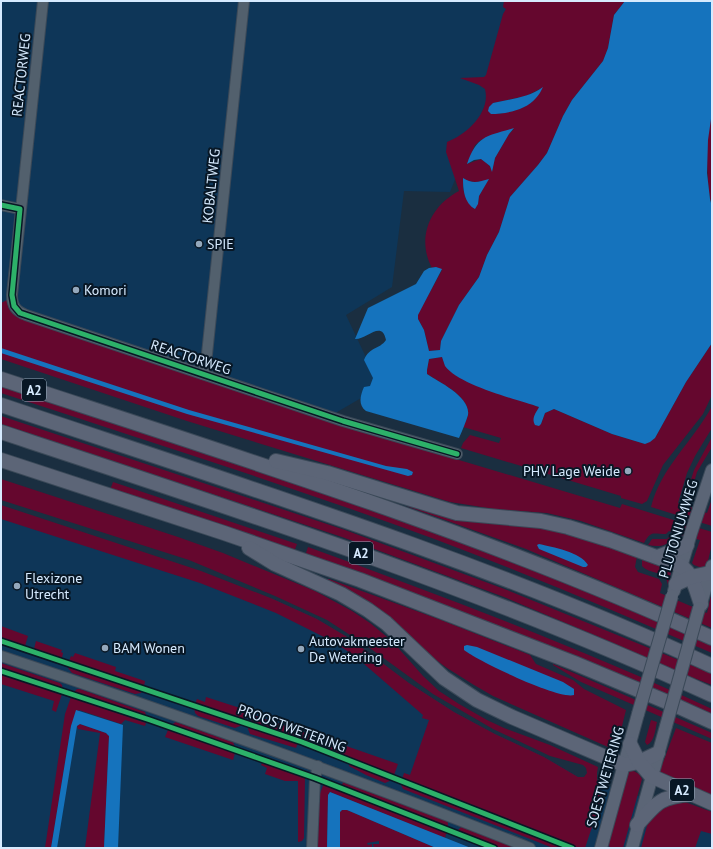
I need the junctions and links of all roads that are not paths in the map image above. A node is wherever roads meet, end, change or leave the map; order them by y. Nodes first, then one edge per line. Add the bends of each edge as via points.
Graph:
1 (43, 1) edge
2 (244, 1) edge
3 (1, 205) edge
4 (20, 209) junction
5 (203, 374) junction
6 (1, 379) edge
7 (1, 406) edge
8 (1, 432) edge
9 (189, 441) junction
10 (457, 454) dead end
11 (1, 460) edge
12 (712, 470) edge
13 (224, 533) junction
14 (688, 541) junction
15 (658, 557) junction
16 (681, 566) junction
17 (711, 571) edge
18 (691, 577) junction
19 (674, 590) junction
20 (700, 606) junction
21 (712, 638) edge
22 (1, 656) edge
23 (712, 666) edge
24 (712, 695) edge
25 (638, 714) joint
26 (712, 722) edge
27 (630, 744) junction
28 (658, 753) junction
29 (639, 762) junction
30 (624, 765) junction
31 (318, 766) junction
32 (652, 776) junction
33 (692, 794) junction
34 (712, 803) edge
35 (638, 825) junction
36 (602, 845) edge
37 (312, 848) edge
38 (530, 848) edge
39 (632, 848) edge

1 - 4 street, REACTORWEG
2 - 5 street, KOBALTWEG
3 - 4 street
4 - 5 street, REACTORWEG via 12,295 16,310
5 - 10 street, REACTORWEG via 343,421
6 - 9 highway, A2
7 - 23 highway, A2 via 254,489 414,545 569,604
8 - 24 highway, A2 via 323,539 563,630
9 - 15 highway, A2 via 327,473 458,512 541,521 568,527
9 - 21 highway, A2 via 284,472 541,565
11 - 13 highway, A2
12 - 14 main road, PLUTONIUMWEG
13 - 26 highway, A2 via 490,629
13 - 30 highway, A2 via 275,564 342,594 368,610 386,623 444,678 477,700
14 - 15 highway
14 - 16 main road, PLUTONIUMWEG
15 - 16 highway, A2
16 - 18 highway, A2 via 688,570
16 - 19 main road, PLUTONIUMWEG
17 - 18 highway
17 - 20 main road
18 - 19 highway
18 - 20 highway, A2
19 - 25 main road, PLUTONIUMWEG, bridge
20 - 28 main road, bridge
22 - 31 street, PROOSTWETERING via 186,718
25 - 27 main road, SOESTWETERING
27 - 29 highway, A2
27 - 30 main road, SOESTWETERING
28 - 29 highway
28 - 32 main road
29 - 30 highway
29 - 32 highway, A2
30 - 36 main road, SOESTWETERING
31 - 37 street via 314,785
31 - 38 street, PROOSTWETERING
32 - 33 highway, A2
32 - 35 main road
33 - 34 highway, A2
33 - 35 highway, A2 via 665,798
35 - 39 main road

